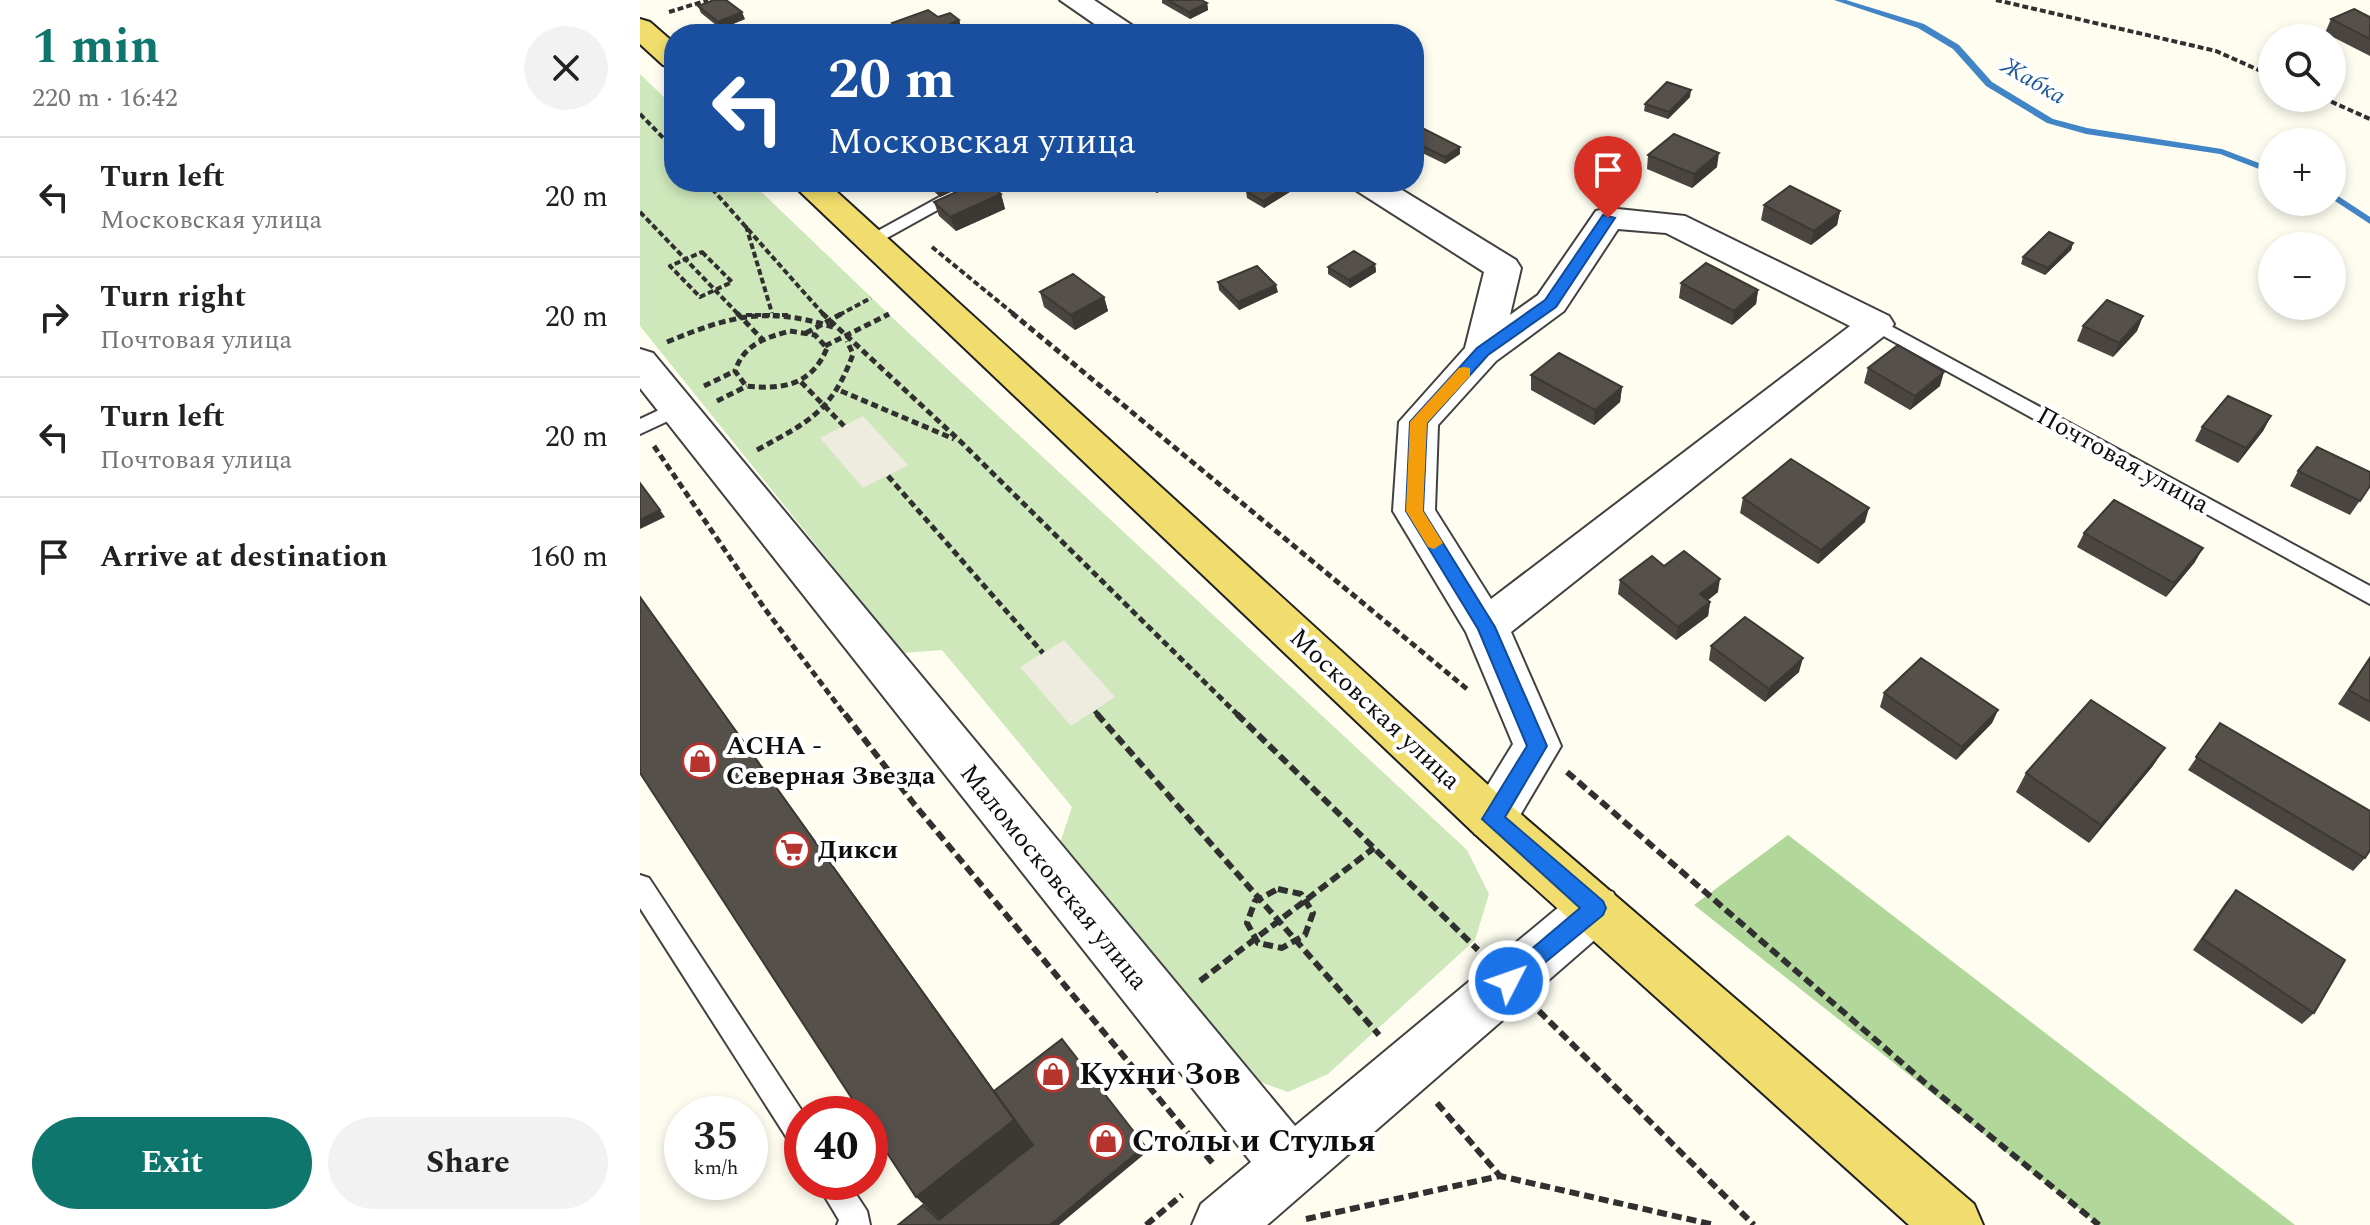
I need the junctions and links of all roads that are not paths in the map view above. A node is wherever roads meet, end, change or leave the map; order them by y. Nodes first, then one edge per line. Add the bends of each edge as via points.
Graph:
1 (1074, 0) edge
2 (1114, 24) edge
3 (640, 28) edge
4 (664, 50) edge
5 (823, 192) edge
6 (961, 192) edge
7 (1382, 192) edge
8 (887, 232) junction
9 (1876, 324) junction
10 (1483, 352) junction
11 (647, 355) edge
12 (652, 421) edge
13 (2370, 596) edge
14 (1486, 627) junction
15 (1492, 819) junction
16 (640, 886) edge
17 (1595, 908) junction
18 (784, 1108) edge
19 (1290, 1165) junction
20 (843, 1200) edge
21 (852, 1225) edge
22 (1222, 1225) edge
23 (1953, 1225) edge

1 - 2 street
3 - 4 main road
5 - 8 main road, Московская улица
6 - 8 lane
7 - 10 street, Почтовая улица via 1503,268
8 - 15 main road, Московская улица
9 - 10 street, Почтовая улица via 1673,223 1608,218 1551,303
9 - 13 lane, Почтовая улица
9 - 14 street
10 - 14 street, Почтовая улица via 1419,422 1414,511
11 - 12 street, Маломосковская улица
12 - 19 street, Маломосковская улица via 724,468
14 - 15 street, Почтовая улица via 1537,746
15 - 17 main road, Московская улица
16 - 18 lane
17 - 19 street
17 - 23 main road, Московская улица
19 - 22 street
20 - 21 lane via 857,1221

